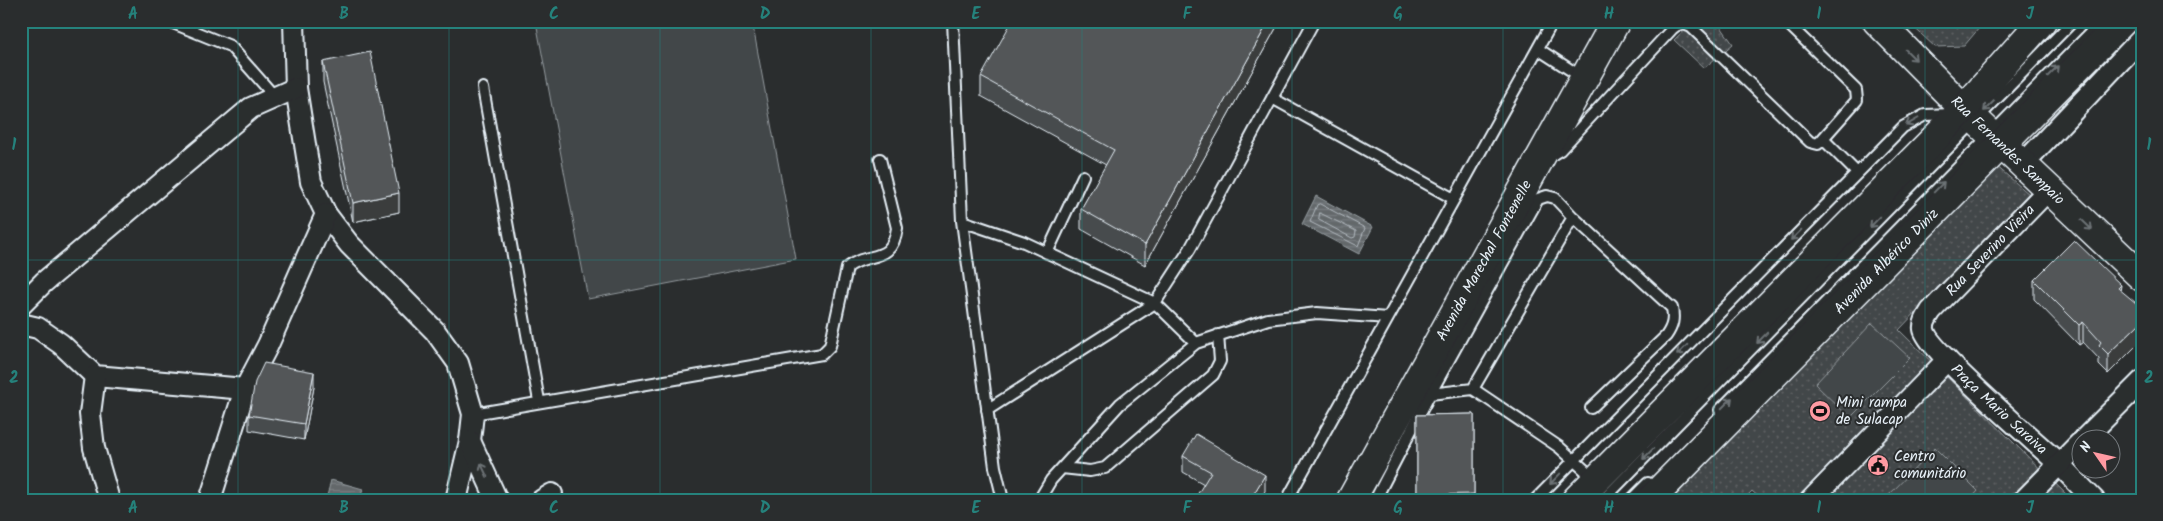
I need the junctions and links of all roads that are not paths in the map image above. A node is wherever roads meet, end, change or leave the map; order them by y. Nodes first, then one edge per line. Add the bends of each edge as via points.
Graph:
1 (168, 21) edge
2 (294, 21) edge
3 (953, 21) edge
4 (1314, 21) edge
5 (1553, 21) edge
6 (1616, 21) edge
7 (1785, 21) edge
8 (1876, 21) edge
9 (2042, 21) edge
10 (2073, 21) edge
11 (2102, 21) edge
12 (2123, 21) edge
13 (2142, 38) edge
14 (1538, 49) junction
15 (1585, 80) junction
16 (296, 88) junction
17 (483, 88) dead end
18 (275, 97) junction
19 (1272, 98) junction
20 (1978, 124) junction
21 (1824, 140) junction
22 (880, 159) dead end
23 (1540, 160) junction
24 (2023, 164) junction
25 (1857, 173) junction
26 (1083, 176) dead end
27 (2049, 189) junction
28 (1454, 200) junction
29 (326, 214) junction
30 (1572, 217) junction
31 (962, 221) junction
32 (1047, 253) junction
33 (2142, 277) edge
34 (1155, 303) junction
35 (21, 304) edge
36 (1931, 311) joint
37 (1388, 318) junction
38 (21, 324) edge
39 (1218, 334) junction
40 (1196, 343) junction
41 (1947, 360) junction
42 (95, 376) junction
43 (2142, 381) edge
44 (1473, 389) junction
45 (245, 390) junction
46 (1430, 394) junction
47 (539, 401) junction
48 (1591, 408) dead end
49 (987, 410) junction
50 (473, 414) junction
51 (1714, 416) dead end
52 (2095, 428) edge
53 (470, 440) junction
54 (2070, 453) edge
55 (1573, 460) junction
56 (2059, 464) junction
57 (1062, 468) junction
58 (1659, 472) dead end
59 (1599, 490) edge
60 (109, 500) edge
61 (210, 500) edge
62 (456, 500) edge
63 (497, 500) edge
64 (1003, 500) edge
65 (1039, 500) edge
66 (1287, 500) edge
67 (1351, 500) edge
68 (1376, 500) edge
69 (1534, 500) edge
70 (1576, 500) edge
71 (1631, 500) edge
72 (1650, 500) edge
73 (1811, 500) edge
74 (2024, 500) edge
75 (2094, 500) edge

1 - 18 lane via 230,46
2 - 16 street
3 - 31 lane
4 - 19 lane
5 - 14 lane
6 - 15 main road, Avenida Marechal Fontenelle
7 - 21 lane via 1858,95
8 -> 20 main road, Rua Fernandes Sampaio
9 - 20 main road, Avenida Albérico Diniz
10 -> 20 lane
20 -> 11 lane
12 - 20 main road, Avenida Albérico Diniz
13 - 24 street
14 - 15 lane
14 - 28 lane
15 - 23 main road, Avenida Marechal Fontenelle
16 - 18 street
16 - 29 street via 311,182
17 - 47 lane
18 - 35 street via 251,108
19 - 28 lane
19 - 34 lane via 1190,249
20 - 24 main road, Rua Fernandes Sampaio
20 -> 25 lane via 1925,115 1903,127
51 -> 20 lane
20 -> 59 main road, Avenida Albérico Diniz
20 - 72 main road, Avenida Albérico Diniz
21 - 23 lane via 1818,144 1810,142 1691,27 1677,24 1560,150
21 - 25 lane
22 - 47 lane via 897,228 895,240 890,249 880,256 847,268 830,346 822,354
23 - 67 main road, Avenida Marechal Fontenelle
24 - 27 main road, Rua Fernandes Sampaio
25 -> 55 lane
26 - 32 lane
27 -> 33 main road, Rua Fernandes Sampaio
27 - 36 street, Rua Severino Vieira
28 - 37 lane
29 - 45 street
29 - 50 street via 348,244 435,330 458,362
30 - 44 lane
30 - 46 lane via 1555,198 1538,199
30 - 48 lane via 1672,308 1674,317 1666,336
31 - 32 lane
31 - 49 lane
32 - 34 lane
34 - 40 lane
34 - 49 lane
36 - 41 street, Praça Mario Saraiva via 1924,329
37 - 39 lane via 1317,313 1268,319
37 - 66 lane
38 - 42 street via 38,328 61,344
39 - 40 lane
39 - 57 lane via 1220,361 1212,375 1105,468
40 - 57 lane via 1120,404
41 - 56 street, Praça Mario Saraiva
41 - 73 street
42 - 45 street
42 - 60 street via 90,414 94,448
43 - 52 street
44 - 46 lane
44 - 55 lane
45 - 61 street
46 - 68 lane
47 - 50 lane
49 - 64 lane
50 - 53 street
53 - 62 street
63 -> 53 street
54 - 56 street
55 - 59 lane
55 -> 69 lane
56 - 74 street
56 - 75 street, Praça Mario Saraiva
57 - 65 lane
58 - 71 lane
59 - 70 main road, Avenida Albérico Diniz

